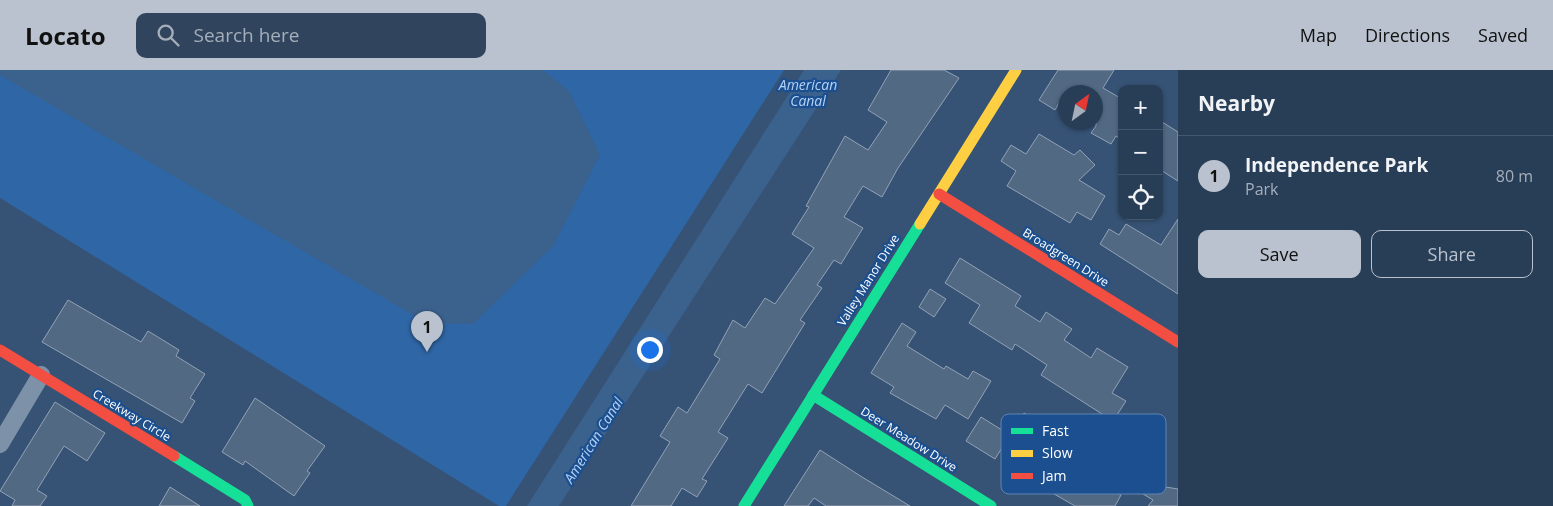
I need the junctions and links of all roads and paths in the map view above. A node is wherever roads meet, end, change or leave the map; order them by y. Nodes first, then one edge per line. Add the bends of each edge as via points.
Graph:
1 (1016, 70) edge
2 (939, 194) junction
3 (1178, 342) edge
4 (0, 350) edge
5 (41, 375) junction
6 (813, 395) junction
7 (0, 444) edge
8 (248, 506) edge
9 (744, 506) edge
10 (991, 506) edge

1 - 2 street, Valley Manor Drive
2 - 3 street, Broadgreen Drive
2 - 6 street, Valley Manor Drive
4 - 5 street, Creekway Circle
5 - 7 street
5 - 8 street, Creekway Circle via 245,500
6 - 9 street, Valley Manor Drive
6 - 10 street, Deer Meadow Drive

